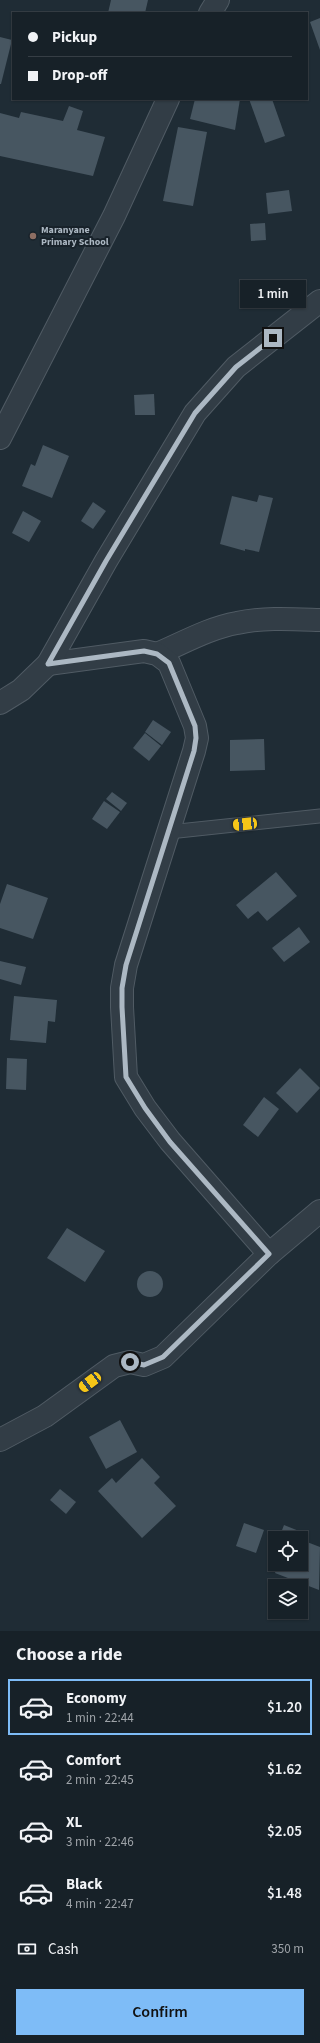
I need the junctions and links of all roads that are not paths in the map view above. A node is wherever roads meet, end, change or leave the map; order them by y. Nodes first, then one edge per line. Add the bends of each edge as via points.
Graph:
1 (218, 0) edge
2 (211, 12) edge
3 (168, 100) edge
4 (320, 302) edge
5 (0, 438) edge
6 (320, 620) edge
7 (157, 654) junction
8 (48, 664) junction
9 (0, 703) edge
10 (320, 816) edge
11 (169, 832) junction
12 (320, 1211) edge
13 (269, 1254) junction
14 (0, 1440) edge

1 - 2 street
3 - 5 street via 114,216
4 - 8 street via 236,367 195,413 106,561
6 - 7 street via 237,623 209,631
7 - 8 street via 144,651
7 - 11 street via 169,663 195,726 196,738
8 - 9 street via 21,690
10 - 11 lane
11 - 13 street via 126,965 122,988 126,1077 170,1142
12 - 13 street
13 - 14 street via 163,1357 144,1365 130,1362 114,1366 45,1416

